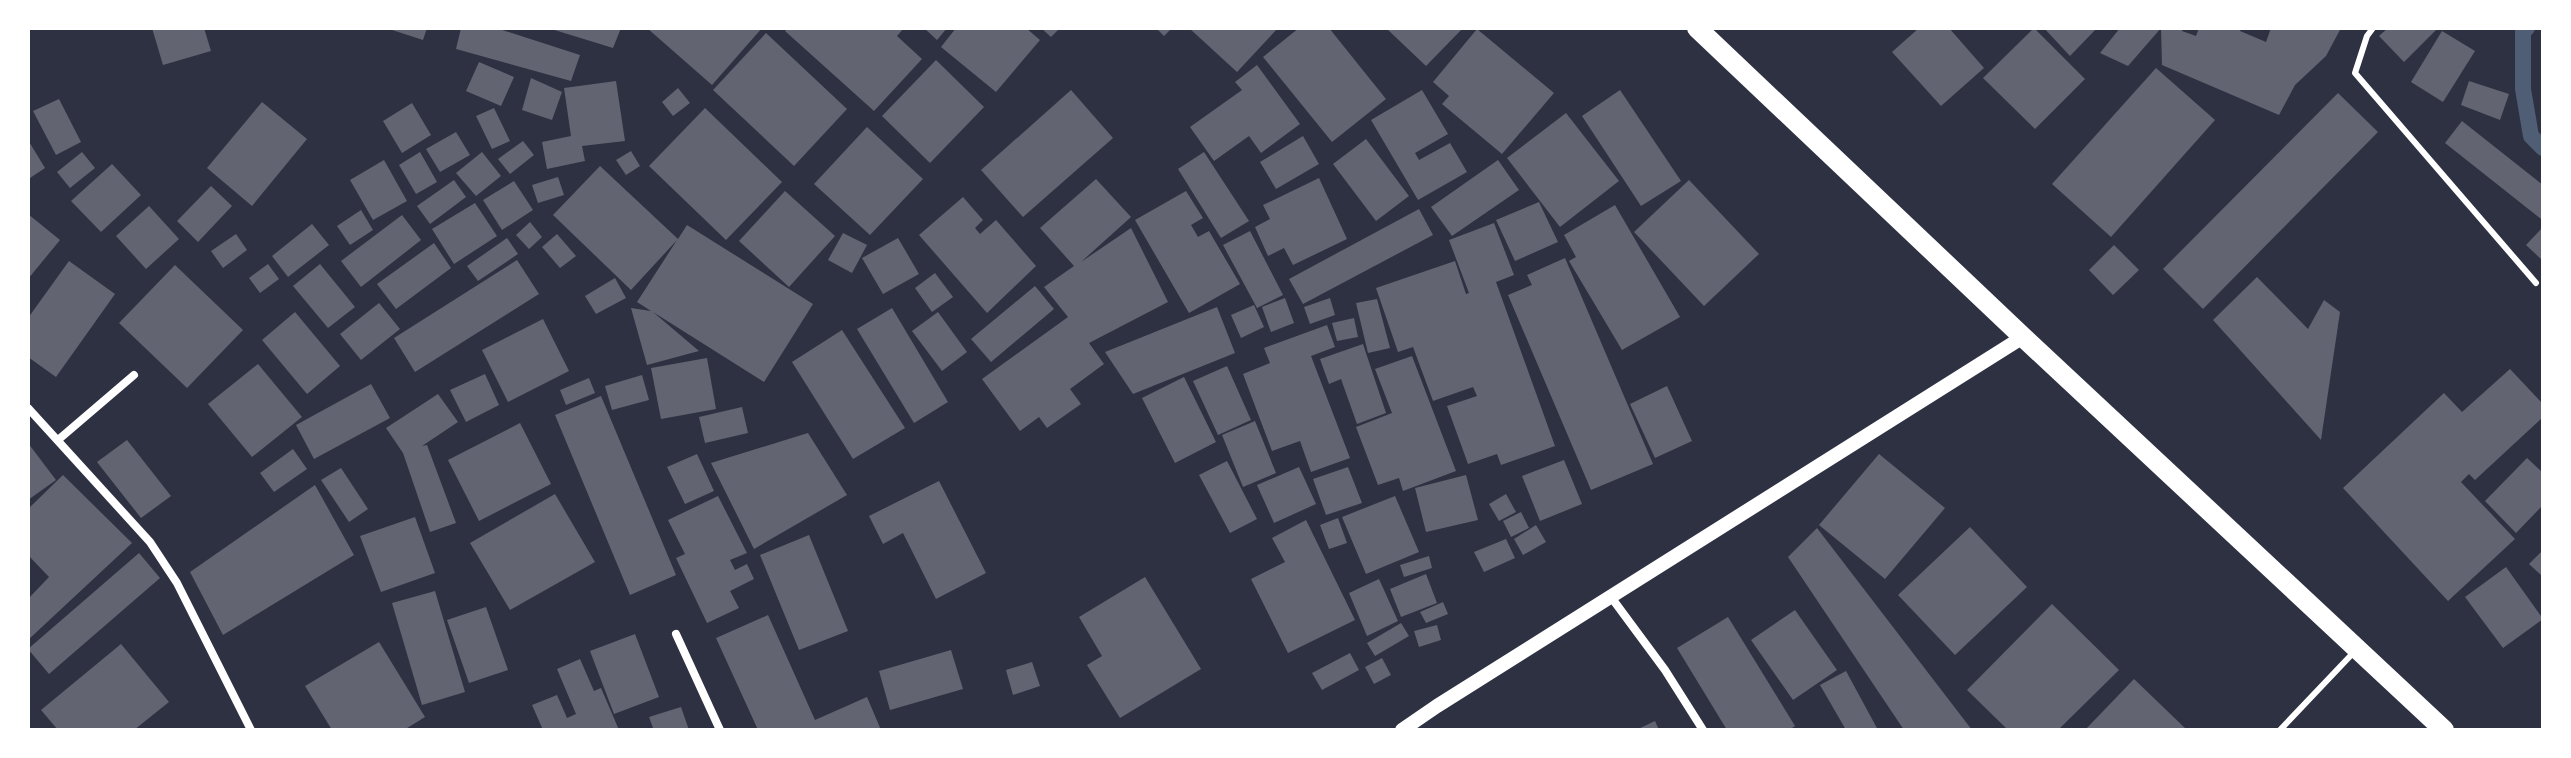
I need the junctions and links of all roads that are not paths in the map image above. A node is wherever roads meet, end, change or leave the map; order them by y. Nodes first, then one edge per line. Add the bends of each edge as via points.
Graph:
1 (1697, 28) edge
2 (2373, 28) edge
3 (2536, 283) dead end
4 (2023, 337) junction
5 (134, 375) dead end
6 (28, 408) edge
7 (58, 440) junction
8 (1611, 597) junction
9 (676, 634) dead end
10 (2357, 648) junction
11 (251, 730) edge
12 (720, 730) edge
13 (1402, 730) edge
14 (1703, 730) edge
15 (2280, 730) edge
16 (2444, 730) edge

1 - 4 main road
2 - 3 lane via 2355,73
4 - 8 street
4 - 10 main road
5 - 7 street
6 - 7 street
7 - 11 street via 150,542 177,583
8 - 13 street
8 - 14 street
9 - 12 street
10 - 15 lane
10 - 16 main road

